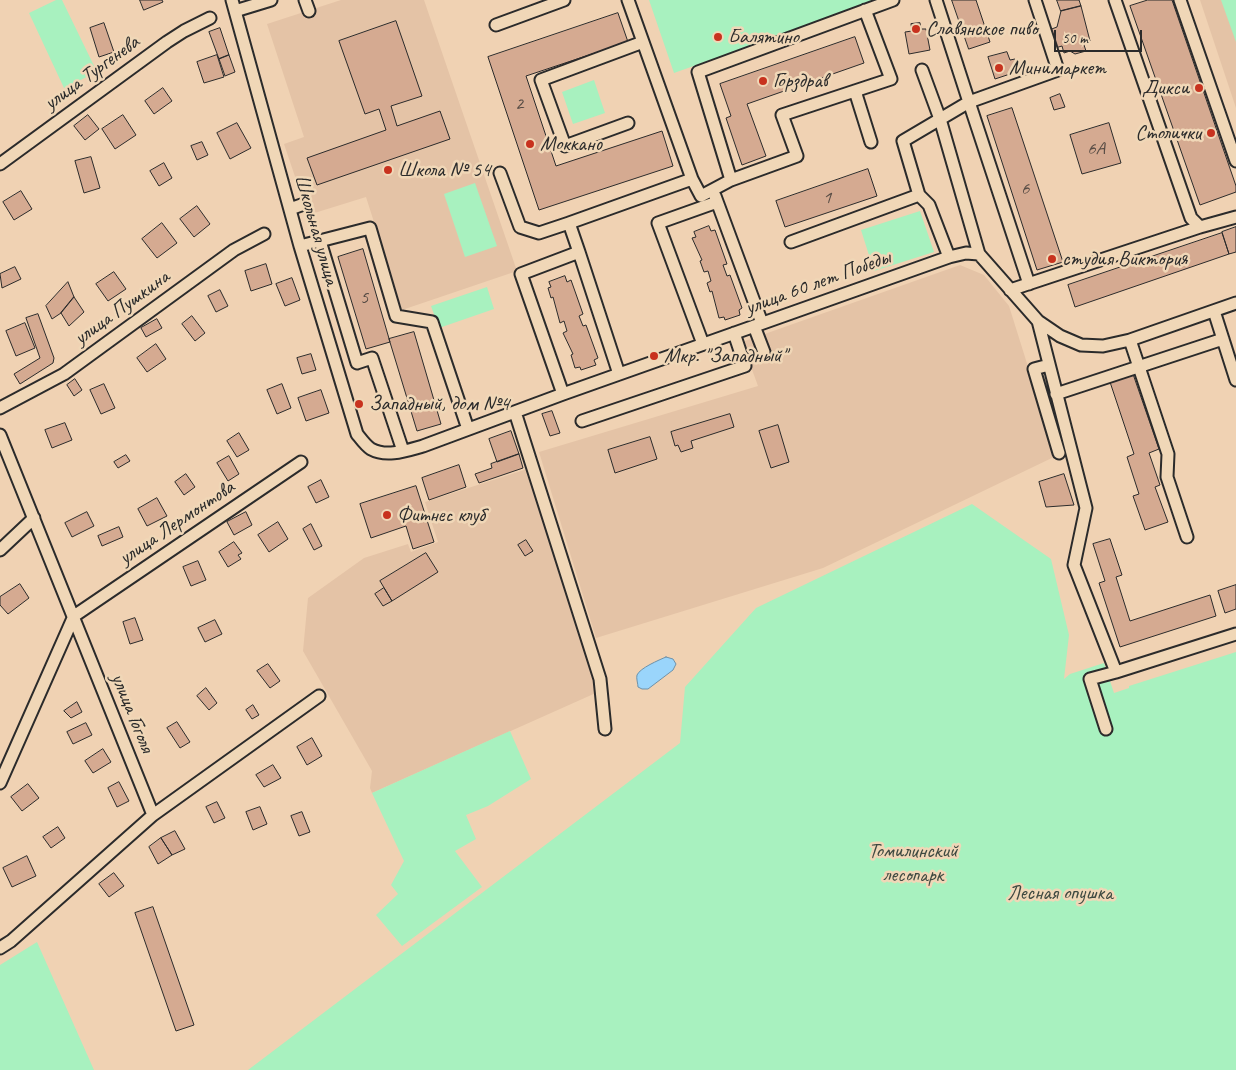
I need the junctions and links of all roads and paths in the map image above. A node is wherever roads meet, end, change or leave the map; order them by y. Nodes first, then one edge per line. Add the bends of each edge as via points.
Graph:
1 (271, 0) edge
2 (564, 0) edge
3 (628, 0) edge
4 (893, 0) edge
5 (936, 0) edge
6 (1035, 0) edge
7 (1115, 0) edge
8 (1180, 0) edge
9 (234, 6) edge
10 (865, 10) junction
11 (210, 18) dead end
12 (496, 25) dead end
13 (643, 42) junction
14 (922, 70) dead end
15 (855, 91) junction
16 (969, 102) junction
17 (940, 119) junction
18 (628, 123) dead end
19 (871, 142) dead end
20 (1236, 161) edge
21 (0, 164) edge
22 (500, 173) dead end
23 (692, 179) junction
24 (731, 180) junction
25 (712, 190) junction
26 (919, 195) junction
27 (717, 202) junction
28 (304, 204) dead end
29 (290, 209) junction
30 (1236, 217) edge
31 (569, 223) junction
32 (1200, 227) junction
33 (264, 234) dead end
34 (320, 241) junction
35 (791, 242) dead end
36 (300, 246) junction
37 (579, 252) junction
38 (979, 254) junction
39 (949, 257) junction
40 (1029, 284) junction
41 (1010, 290) junction
42 (1236, 303) edge
43 (1214, 311) junction
44 (1038, 321) junction
45 (758, 324) junction
46 (734, 333) junction
47 (1223, 339) junction
48 (1130, 340) junction
49 (703, 344) junction
50 (764, 352) dead end
51 (1049, 365) junction
52 (1139, 367) junction
53 (619, 374) junction
54 (1236, 380) edge
55 (564, 394) junction
56 (1056, 394) junction
57 (0, 408) edge
58 (516, 412) junction
59 (582, 421) dead end
60 (468, 428) junction
61 (0, 435) edge
62 (403, 451) junction
63 (387, 452) joint
64 (1059, 454) dead end
65 (301, 462) dead end
66 (34, 518) junction
67 (1187, 537) dead end
68 (0, 550) edge
69 (74, 616) junction
70 (1236, 634) edge
71 (1116, 672) junction
72 (319, 696) dead end
73 (605, 729) dead end
74 (1106, 729) dead end
75 (0, 782) edge
76 (153, 815) junction
77 (0, 948) edge

1 - 9 street
2 - 12 street
3 - 13 street
4 - 10 street
5 - 16 street
6 - 16 street via 1058,70
7 - 32 street via 1191,218
8 - 20 street
9 - 29 street, Школьная улица
10 - 15 street via 891,79
10 - 24 street via 698,72
11 - 21 street, улица Тургенева via 167,42
13 - 18 street via 541,80 565,146
13 - 23 street
14 - 17 street
15 - 19 street
15 - 24 street via 782,115 798,156
16 - 17 street
16 - 40 street
17 - 26 street via 902,141
17 - 38 street
22 - 31 street via 520,226 539,233
23 - 25 street via 701,196
23 - 31 street
24 - 25 street
25 - 27 street
26 - 35 street
26 - 39 street via 929,205
27 - 45 street
27 - 49 street via 658,223
28 - 29 street
29 - 36 street, Школьная улица
30 - 32 street
31 - 37 street
32 - 40 street
33 - 57 street, улица Пушкина via 234,250 64,374
34 - 36 street
34 - 60 street via 370,228 396,316 432,322
34 - 62 street via 357,363 372,358
36 - 63 street, Школьная улица via 357,434 371,449
37 - 53 street
37 - 55 street via 521,274
38 - 39 street, улица 60 лет Победы
38 - 41 street
39 - 45 street, улица 60 лет Победы
40 - 41 street
41 - 44 street
42 - 43 street
43 - 47 street
43 - 48 street
44 - 48 street via 1081,345 1103,346
44 - 51 street
45 - 46 street, улица 60 лет Победы
45 - 50 street
46 - 49 street, улица 60 лет Победы
46 - 59 street via 746,366
47 - 52 street
47 - 54 street
48 - 52 street
49 - 53 street, улица 60 лет Победы
51 - 56 street
51 - 64 street via 1034,369
52 - 56 street
52 - 67 street via 1168,454 1167,476
53 - 55 street, улица 60 лет Победы
55 - 58 street, улица 60 лет Победы
56 - 71 street via 1086,508 1074,565
58 - 60 street, улица 60 лет Победы
58 - 73 street via 600,679
60 - 62 street, улица 60 лет Победы
61 - 66 street, улица Гоголя
62 - 63 street, улица 60 лет Победы
65 - 69 street, улица Лермонтова
66 - 68 street
66 - 69 street, улица Гоголя
69 - 75 street
69 - 76 street, улица Гоголя
70 - 71 street
71 - 74 street via 1090,679
72 - 76 street
76 - 77 street

